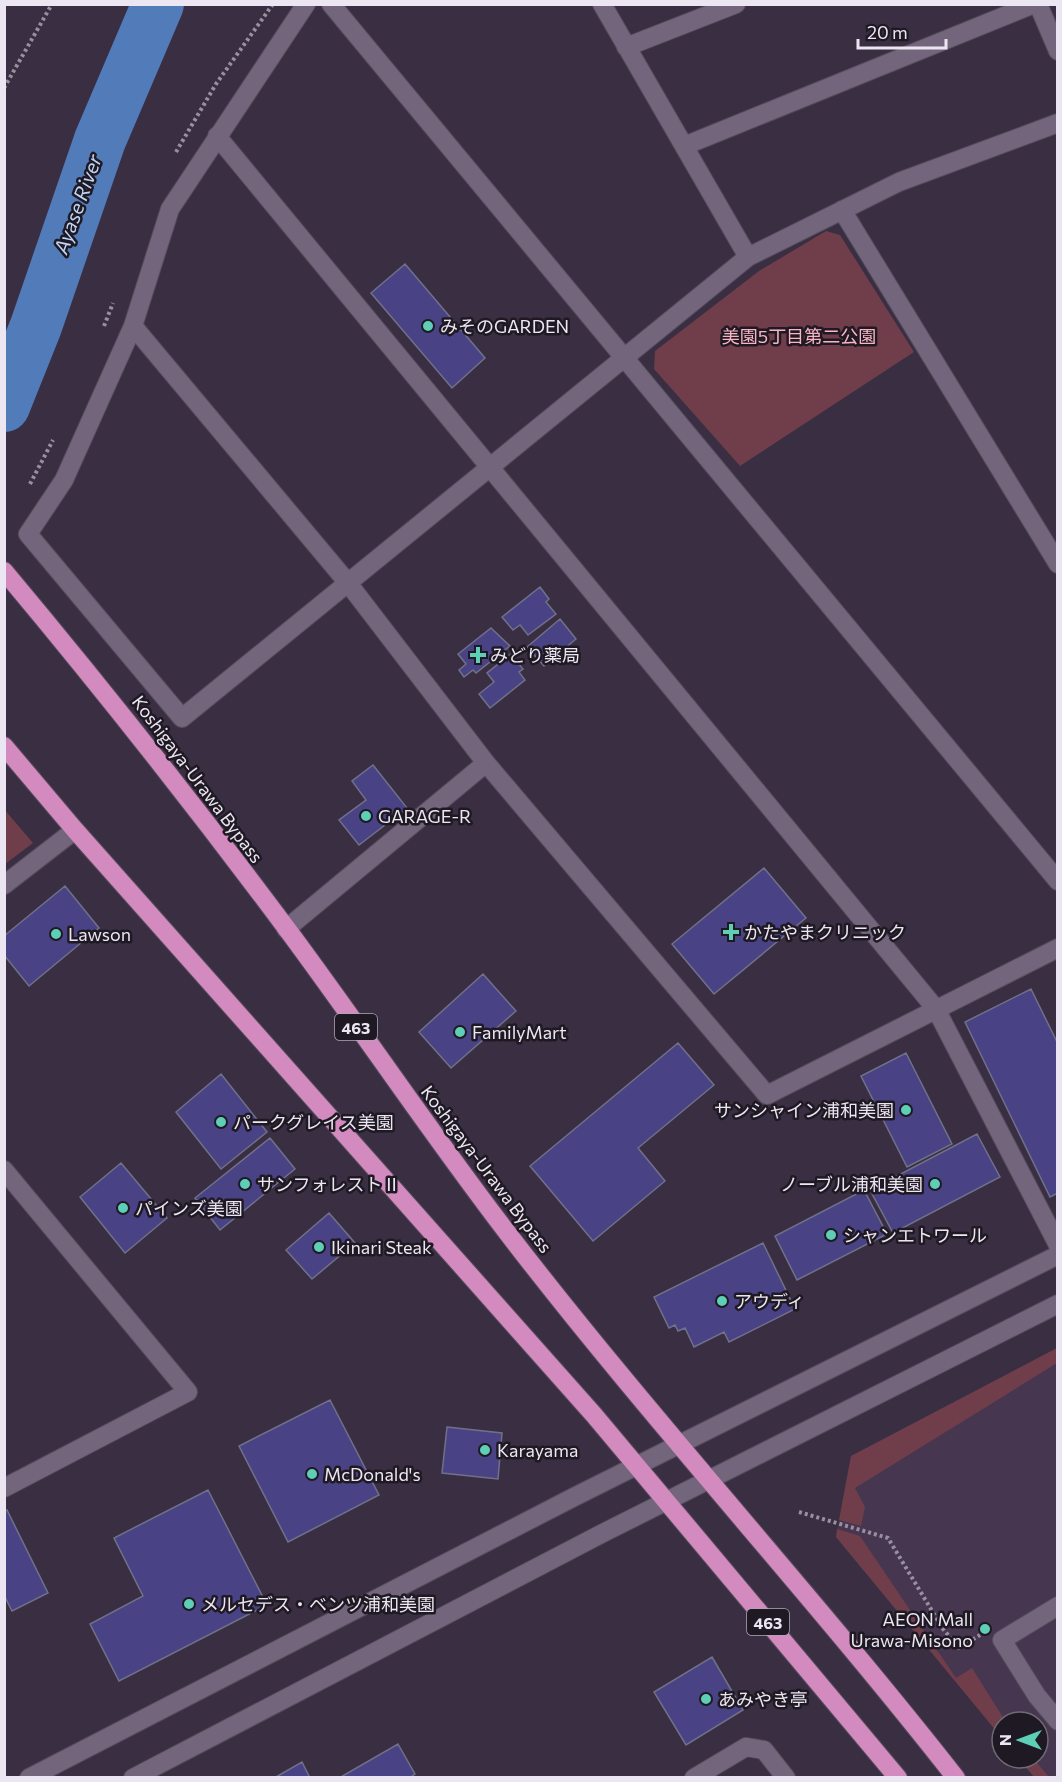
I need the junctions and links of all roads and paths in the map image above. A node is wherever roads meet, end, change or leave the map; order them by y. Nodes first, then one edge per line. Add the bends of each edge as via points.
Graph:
1 (52, 4) edge
2 (306, 4) edge
3 (331, 4) edge
4 (602, 4) edge
5 (736, 4) edge
6 (1036, 4) edge
7 (626, 47) junction
8 (1058, 51) edge
9 (4, 88) edge
10 (1058, 123) edge
11 (217, 136) junction
12 (684, 146) junction
13 (842, 210) junction
14 (748, 257) junction
15 (133, 326) junction
16 (624, 358) junction
17 (490, 467) junction
18 (1058, 564) edge
19 (4, 571) edge
20 (348, 583) junction
21 (4, 746) edge
22 (486, 763) junction
23 (75, 830) junction
24 (1058, 881) edge
25 (4, 885) edge
26 (286, 929) junction
27 (1058, 948) edge
28 (936, 1009) junction
29 (4, 1170) edge
30 (1058, 1245) edge
31 (1058, 1255) edge
32 (1058, 1304) edge
33 (681, 1445) junction
34 (638, 1466) junction
35 (711, 1480) junction
36 (4, 1488) edge
37 (668, 1502) junction
38 (799, 1512) dead end
39 (1058, 1606) edge
40 (988, 1630) dead end
41 (1058, 1721) edge
42 (29, 1778) edge
43 (132, 1778) edge
44 (694, 1778) edge
45 (786, 1778) edge
46 (898, 1778) edge
47 (956, 1778) edge

1 - 9 path
2 - 11 street
3 - 16 street
4 - 7 street
5 - 7 street
6 - 8 street
6 - 12 street
7 - 12 street
10 - 13 street via 899,182
11 - 15 street via 170,209
11 - 17 street
12 - 14 street
13 - 14 street
13 - 18 street
14 - 16 street
15 - 20 street
15 - 20 street via 64,480 28,534 182,718
16 - 17 street
16 - 24 street
17 - 20 street
17 - 28 street
19 - 26 highway, Koshigaya-Urawa Bypass / 463 via 104,691
20 - 22 street
21 - 23 highway, 463
22 - 26 street
22 - 28 street via 767,1095
23 - 25 street
23 - 34 highway, 463
26 - 33 highway, Koshigaya-Urawa Bypass / 463 via 511,1237
27 - 28 street
28 - 30 street
29 - 36 street via 188,1392
31 - 33 street
32 - 35 street
33 - 34 street
33 - 35 highway, Koshigaya-Urawa Bypass / 463
34 - 37 highway, 463
34 - 42 street
35 - 37 street
35 - 47 highway, Koshigaya-Urawa Bypass / 463
37 - 43 street
37 - 46 highway, 463
38 - 40 path via 888,1538 943,1629 959,1648
39 - 41 street via 1002,1640 1037,1696
44 - 45 street via 746,1747 764,1750

